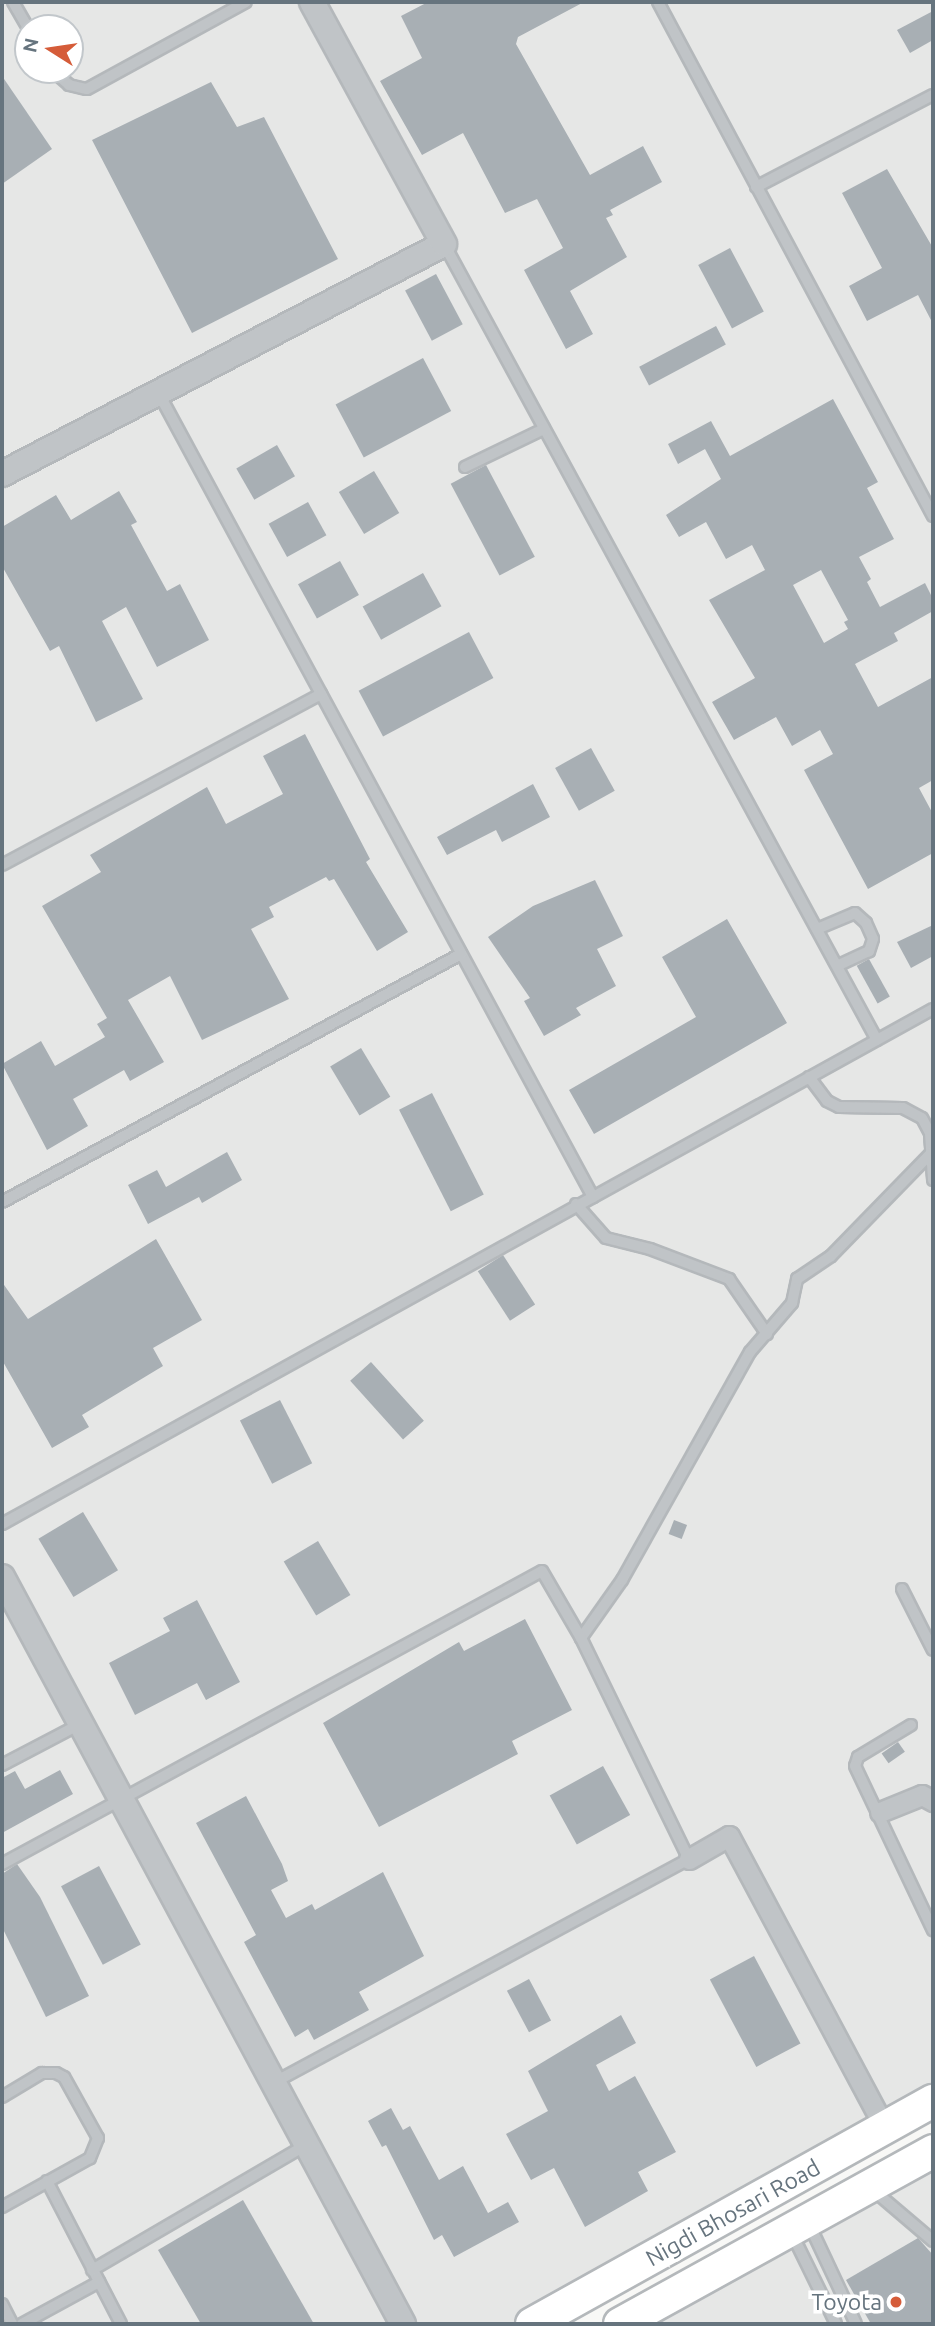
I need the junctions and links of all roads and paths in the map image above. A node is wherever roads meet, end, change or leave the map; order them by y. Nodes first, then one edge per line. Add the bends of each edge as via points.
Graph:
1 (246, 2) edge
2 (312, 2) edge
3 (658, 2) edge
4 (68, 84) edge
5 (933, 95) edge
6 (756, 187) junction
7 (444, 244) junction
8 (158, 393) junction
9 (544, 429) junction
10 (465, 467) dead end
11 (2, 474) edge
12 (933, 516) edge
13 (321, 694) junction
14 (2, 865) edge
15 (817, 929) junction
16 (461, 954) junction
17 (837, 966) junction
18 (933, 1009) edge
19 (877, 1040) junction
20 (809, 1077) junction
21 (931, 1153) junction
22 (933, 1180) edge
23 (593, 1197) junction
24 (2, 1202) edge
25 (576, 1204) junction
26 (767, 1334) junction
27 (2, 1524) edge
28 (2, 1577) edge
29 (902, 1589) dead end
30 (581, 1638) junction
31 (933, 1650) edge
32 (80, 1724) junction
33 (911, 1725) dead end
34 (2, 1765) edge
35 (121, 1799) junction
36 (933, 1801) edge
37 (880, 1812) junction
38 (689, 1859) junction
39 (2, 1864) edge
40 (933, 1930) edge
41 (273, 2083) junction
42 (2, 2097) edge
43 (933, 2101) edge
44 (885, 2128) junction
45 (307, 2145) junction
46 (933, 2151) edge
47 (47, 2181) junction
48 (869, 2186) junction
49 (2, 2207) edge
50 (799, 2225) junction
51 (933, 2241) edge
52 (92, 2270) junction
53 (99, 2282) junction
54 (2, 2304) edge
55 (12, 2324) edge
56 (22, 2324) edge
57 (121, 2324) edge
58 (403, 2324) edge
59 (532, 2324) edge
60 (620, 2324) edge
61 (836, 2324) edge
62 (856, 2324) edge

1 - 4 lane via 87,89
2 - 7 street
3 - 6 lane
5 - 6 lane
6 - 12 lane
7 - 8 street
7 - 9 lane
8 - 11 street
8 - 13 lane
9 - 10 lane
9 - 15 lane
13 - 14 lane
13 - 16 lane
15 - 17 lane
15 - 17 lane via 855,913 866,923 873,939 869,951
16 - 23 lane
16 - 24 lane
17 - 19 lane
18 - 19 lane
19 - 20 lane
20 - 21 lane via 827,1101 839,1107 914,1112 928,1126
20 - 23 lane
21 - 22 lane
21 - 26 lane via 831,1256 802,1273 792,1303
23 - 25 lane
25 - 26 lane via 606,1238 729,1279
25 - 27 lane
26 - 30 lane via 750,1352 606,1606
28 - 32 street
29 - 31 lane
30 - 35 lane via 542,1571
30 - 38 lane
32 - 34 lane
32 - 35 street
33 - 37 lane via 858,1757 855,1766
35 - 39 lane
35 - 41 street
36 - 37 street via 922,1795
37 - 40 lane
38 - 41 lane
38 - 44 street via 729,1836
41 - 45 street
42 - 47 lane via 42,2073 56,2073 96,2130 97,2145 90,2158
43 - 44 main road, Nigdi Bhosari Road
44 - 59 main road, Nigdi Bhosari Road
45 - 52 lane
45 - 58 street
46 - 48 main road, Nigdi Bhosari Road
47 - 49 lane
47 - 52 lane
48 - 50 main road, Nigdi Bhosari Road
48 - 51 lane
50 - 60 main road, Nigdi Bhosari Road
50 - 61 lane
50 - 62 lane
52 - 53 lane
53 - 56 lane
53 - 57 lane
54 - 55 lane

